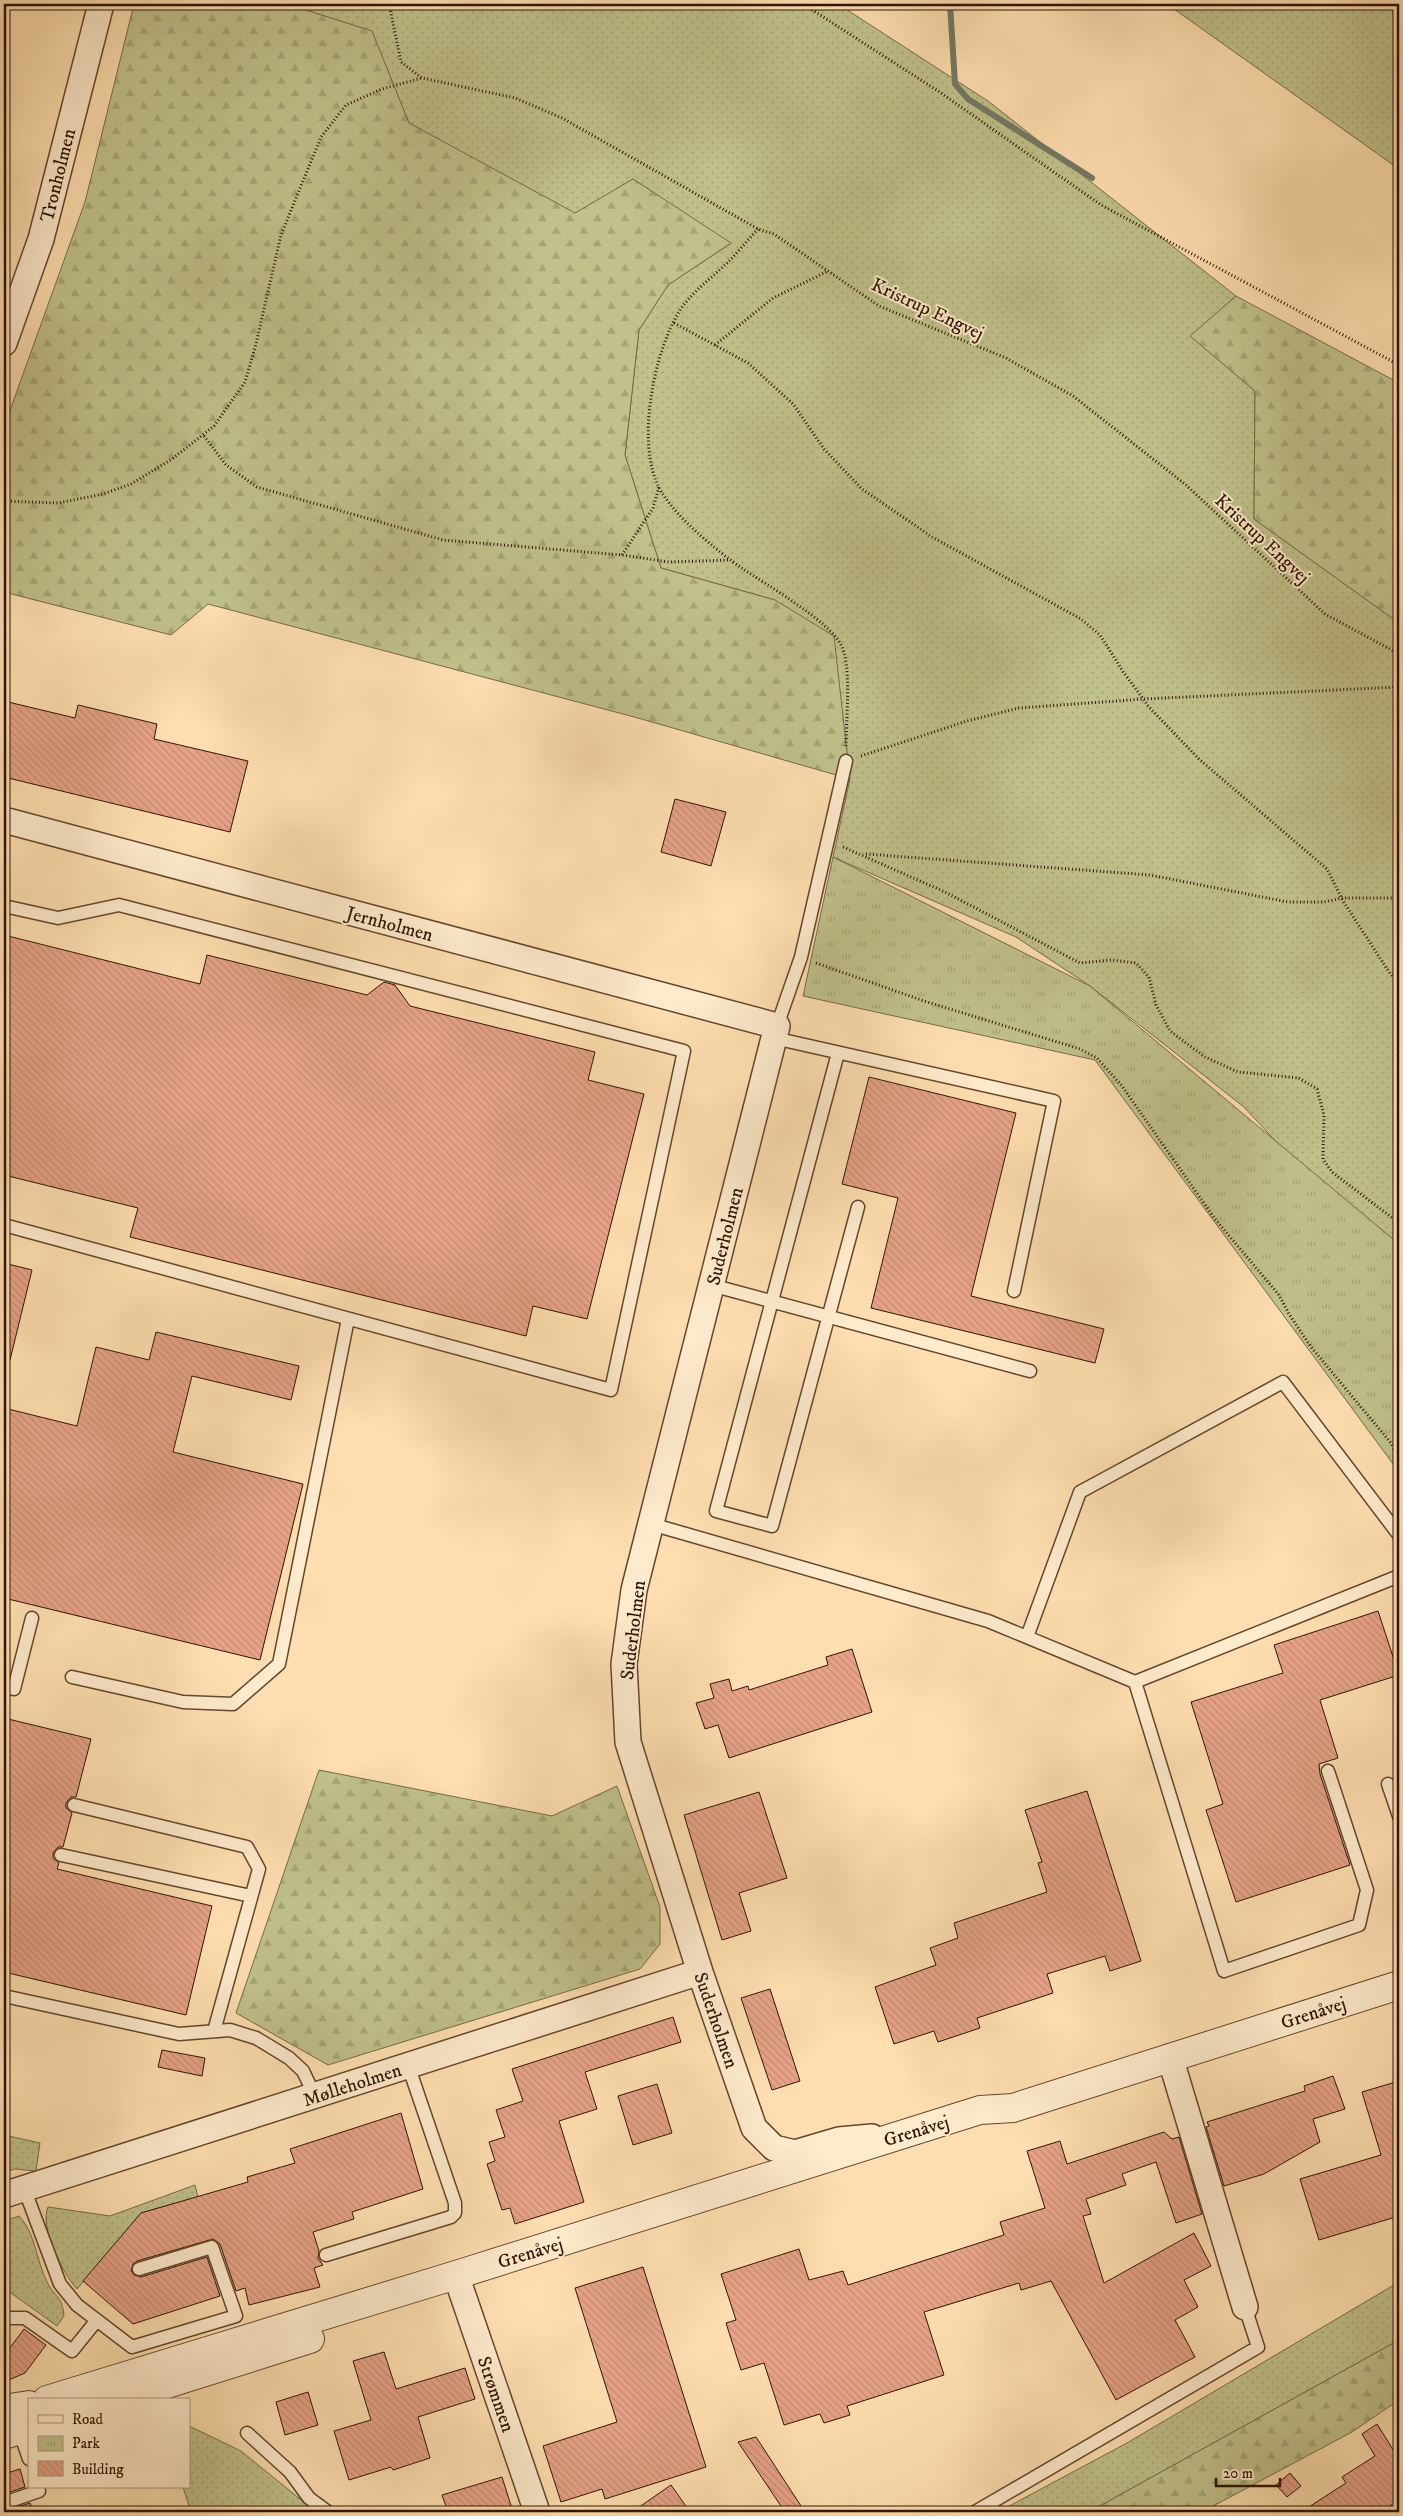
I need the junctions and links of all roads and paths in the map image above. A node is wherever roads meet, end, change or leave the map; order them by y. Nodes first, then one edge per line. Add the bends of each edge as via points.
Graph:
1 (100, 4) edge
2 (389, 4) edge
3 (803, 4) edge
4 (422, 78) junction
5 (758, 229) junction
6 (828, 271) junction
7 (10, 309) edge
8 (674, 323) junction
9 (4, 343) edge
10 (715, 345) junction
11 (1399, 365) edge
12 (204, 436) junction
13 (659, 486) junction
14 (4, 501) edge
15 (622, 554) junction
16 (730, 560) junction
17 (1399, 654) edge
18 (1399, 687) edge
19 (1143, 699) junction
20 (846, 761) junction
21 (4, 820) edge
22 (828, 842) junction
23 (863, 854) junction
24 (1342, 898) junction
25 (1399, 898) edge
26 (4, 906) edge
27 (801, 957) junction
28 (1399, 984) edge
29 (775, 1032) junction
30 (838, 1053) junction
31 (858, 1207) dead end
32 (1399, 1223) edge
33 (4, 1225) edge
34 (711, 1286) junction
35 (1014, 1291) dead end
36 (772, 1302) junction
37 (829, 1317) junction
38 (348, 1319) junction
39 (1030, 1371) dead end
40 (1399, 1459) edge
41 (651, 1524) junction
42 (1399, 1535) edge
43 (1399, 1576) edge
44 (32, 1618) dead end
45 (1027, 1637) junction
46 (72, 1677) dead end
47 (1135, 1682) junction
48 (4, 1686) edge
49 (1328, 1771) dead end
50 (1388, 1784) dead end
51 (74, 1805) dead end
52 (1399, 1816) edge
53 (61, 1854) dead end
54 (252, 1896) junction
55 (700, 1972) junction
56 (1399, 1985) edge
57 (4, 1996) edge
58 (214, 2031) junction
59 (1170, 2057) junction
60 (408, 2065) junction
61 (315, 2096) junction
62 (1013, 2108) junction
63 (904, 2134) junction
64 (14, 2191) edge
65 (326, 2255) dead end
66 (140, 2269) dead end
67 (459, 2283) junction
68 (1245, 2307) joint
69 (4, 2318) edge
70 (97, 2320) junction
71 (54, 2398) edge
72 (122, 2398) edge
73 (28, 2405) edge
74 (14, 2425) edge
75 (247, 2434) dead end
76 (28, 2457) edge
77 (38, 2488) edge
78 (4, 2503) edge
79 (328, 2512) edge
80 (537, 2512) edge
81 (975, 2512) edge

1 - 7 street, Tronholmen via 41,239
2 - 4 path, Kristrup Engvej via 401,62
3 - 11 path via 938,91 1100,205
4 - 5 path, Kristrup Engvej via 515,98 562,118
4 - 12 path via 382,89 346,105 322,137 281,235 245,382
5 - 6 path, Kristrup Engvej via 774,234
5 - 8 path via 726,264 703,283 680,310
6 - 10 path via 773,298
6 - 17 path, Kristrup Engvej via 879,306 1006,358 1073,396 1186,485 1325,614
7 - 9 street, Tronholmen
8 - 10 path
8 - 13 path via 650,395 649,456
10 - 19 path via 748,362 793,404 824,449 862,489 932,538 1081,619 1100,635
12 - 14 path via 131,484 103,494 58,503
12 - 15 path via 239,475 257,487 286,496 443,540
13 - 15 path via 653,508
13 - 16 path via 696,533
15 - 16 path via 669,562
16 - 20 path via 819,622 840,643 846,657
18 - 19 path
19 - 20 path via 1019,708 967,721
19 - 24 path via 1199,759 1327,869
20 - 22 lane
21 - 29 street, Jernholmen
22 - 23 path
22 - 27 lane
23 - 24 path via 1150,875 1288,902 1324,902
23 - 32 path via 945,892 1080,963 1112,960 1136,964 1150,977 1156,1005 1170,1031 1205,1057 1238,1072 1299,1078 1317,1089 1324,1115 1323,1159 1332,1172
24 - 25 path
24 - 28 path
26 - 38 lane via 58,918 119,905 684,1051 611,1390
27 - 29 lane
27 - 40 path via 916,998 1080,1049 1097,1058 1122,1086 1215,1219 1279,1295 1311,1347 1391,1443
29 - 30 lane
29 - 34 street, Suderholmen
30 - 35 lane via 1054,1101
30 - 36 lane
31 - 37 lane
33 - 38 lane
34 - 36 lane
34 - 41 street, Suderholmen
36 - 37 lane
36 - 37 lane via 716,1511 772,1526
37 - 39 lane
38 - 46 lane via 279,1664 232,1704 183,1702
41 - 45 lane via 988,1621
41 - 55 street, Suderholmen via 634,1590 624,1664 628,1742
42 - 45 lane via 1283,1382 1080,1492
43 - 47 lane
44 - 48 lane via 14,1689
45 - 47 lane
47 - 49 lane via 1224,1971 1359,1925 1367,1890
50 - 52 lane
51 - 54 lane via 246,1847 259,1869
53 - 54 lane
54 - 58 lane
55 - 60 street, Mølleholmen
55 - 63 street, Suderholmen via 754,2128 774,2148 795,2153 839,2140
56 - 59 street, Grenåvej
57 - 58 lane via 178,2034
58 - 61 lane via 230,2030 256,2038 289,2058 303,2070
59 - 62 street, Grenåvej
59 - 68 street
60 - 61 street, Mølleholmen
60 - 65 lane via 456,2202 455,2213
61 - 64 street, Mølleholmen
62 - 63 street, Grenåvej via 980,2110
62 - 67 street, Grenåvej via 989,2124
63 - 67 street, Grenåvej
64 - 70 lane via 60,2284 77,2305
66 - 70 lane via 212,2247 236,2316 132,2347
67 - 71 street, Grenåvej
67 - 72 street, Grenåvej
67 - 80 street, Strømmen
68 - 81 lane via 1258,2347
69 - 70 lane via 25,2318 72,2351
73 - 74 street
74 - 76 lane
75 - 79 lane via 290,2472 309,2498
77 - 78 lane via 39,2491

